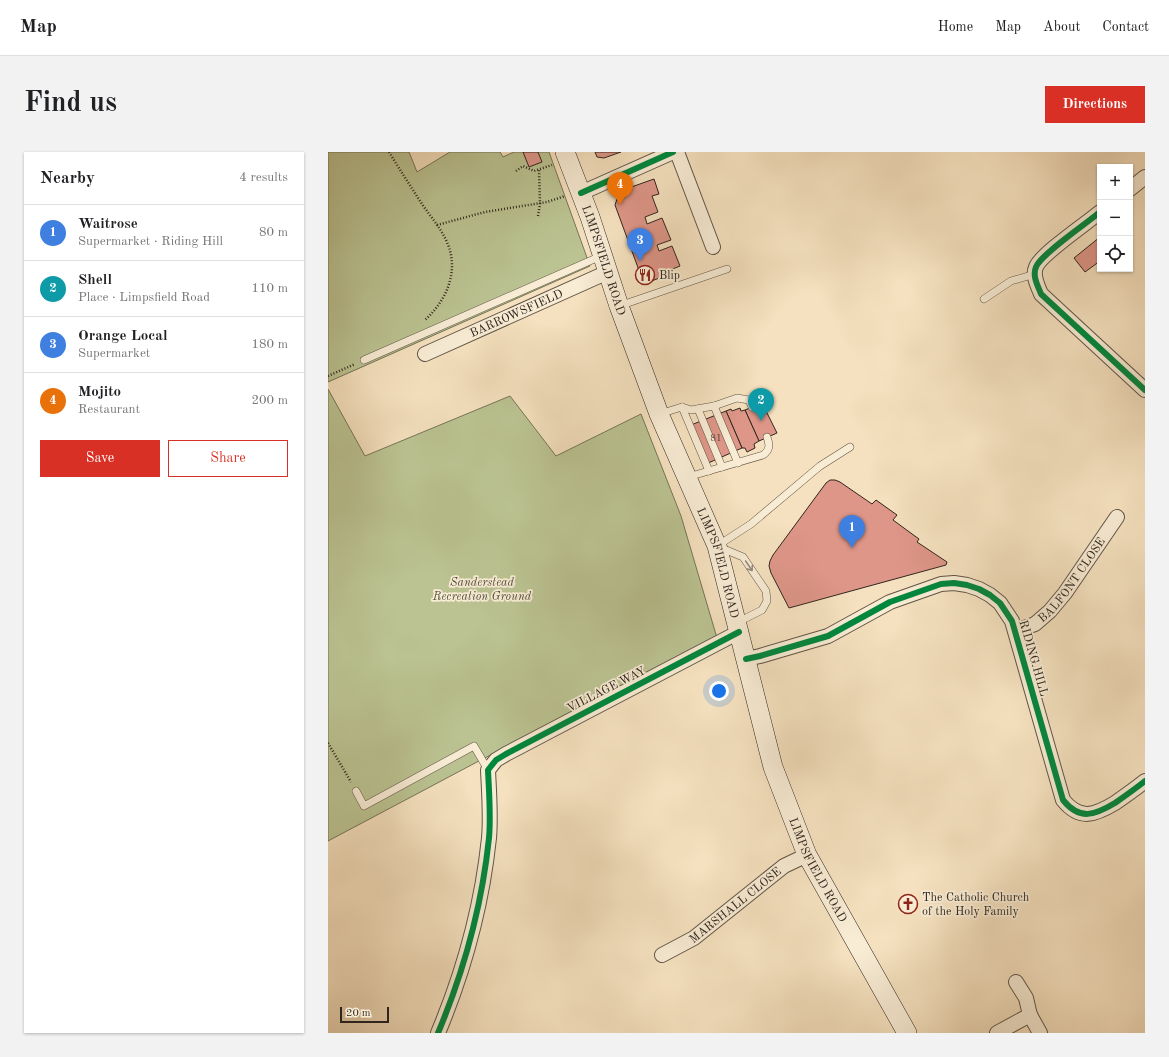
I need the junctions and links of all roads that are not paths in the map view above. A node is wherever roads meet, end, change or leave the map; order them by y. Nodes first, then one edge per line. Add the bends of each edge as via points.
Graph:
1 (673, 152) edge
2 (677, 152) edge
3 (566, 155) edge
4 (1145, 177) edge
5 (1133, 187) edge
6 (581, 194) junction
7 (1097, 214) edge
8 (713, 248) dead end
9 (606, 264) junction
10 (727, 269) dead end
11 (1035, 274) junction
12 (984, 299) dead end
13 (619, 306) junction
14 (425, 354) dead end
15 (364, 360) road end
16 (1145, 390) edge
17 (714, 406) junction
18 (682, 407) junction
19 (752, 407) dead end
20 (698, 409) junction
21 (659, 414) junction
22 (767, 437) dead end
23 (850, 447) dead end
24 (738, 463) junction
25 (722, 467) junction
26 (709, 471) junction
27 (687, 478) junction
28 (1117, 517) dead end
29 (717, 546) junction
30 (738, 628) junction
31 (1016, 631) junction
32 (746, 659) junction
33 (488, 770) junction
34 (1145, 781) edge
35 (356, 792) road end
36 (807, 855) junction
37 (662, 955) dead end
38 (1016, 982) dead end
39 (1030, 1015) junction
40 (438, 1033) edge
41 (907, 1033) edge
42 (997, 1033) edge
43 (1040, 1033) edge

1 - 6 street
2 - 8 street
3 - 6 main road, LIMPSFIELD ROAD
4 - 5 street
6 - 9 main road, LIMPSFIELD ROAD
7 - 11 street via 1045,255 1036,267
9 - 13 main road, LIMPSFIELD ROAD
9 - 14 street, BARROWSFIELD
9 - 15 lane
10 - 13 lane
11 - 12 lane via 1011,281
11 - 16 street via 1035,281 1041,294
13 - 21 main road, LIMPSFIELD ROAD
17 - 19 lane via 741,398 749,400
17 - 20 lane
17 - 24 lane
18 - 20 lane
18 - 21 lane
18 - 26 lane
20 - 25 lane
21 - 27 main road, LIMPSFIELD ROAD
22 - 24 lane via 769,450 763,455
23 - 29 lane via 820,466 751,524
24 - 25 lane
25 - 26 lane
26 - 27 lane
27 - 29 main road, LIMPSFIELD ROAD
28 - 31 street, BALFONT CLOSE via 1050,611 1035,624
29 - 30 main road, LIMPSFIELD ROAD
29 -> 30 lane via 743,557 766,592 767,601 762,610
30 - 32 main road, LIMPSFIELD ROAD
30 - 33 street, VILLAGE WAY via 506,754 496,760
31 - 32 street, RIDING HILL via 1007,612 990,595 967,585 941,584 890,602 828,636
31 - 34 street, RIDING HILL via 1063,800 1068,806 1081,813 1100,811
32 - 36 main road, LIMPSFIELD ROAD via 773,768
33 - 35 lane via 474,746 364,806
33 - 40 street via 489,836 478,907 462,971
36 - 37 street, MARSHALL CLOSE via 784,866 694,938
36 - 41 main road, LIMPSFIELD ROAD
38 - 39 street via 1026,998
39 - 42 street
39 - 43 street

